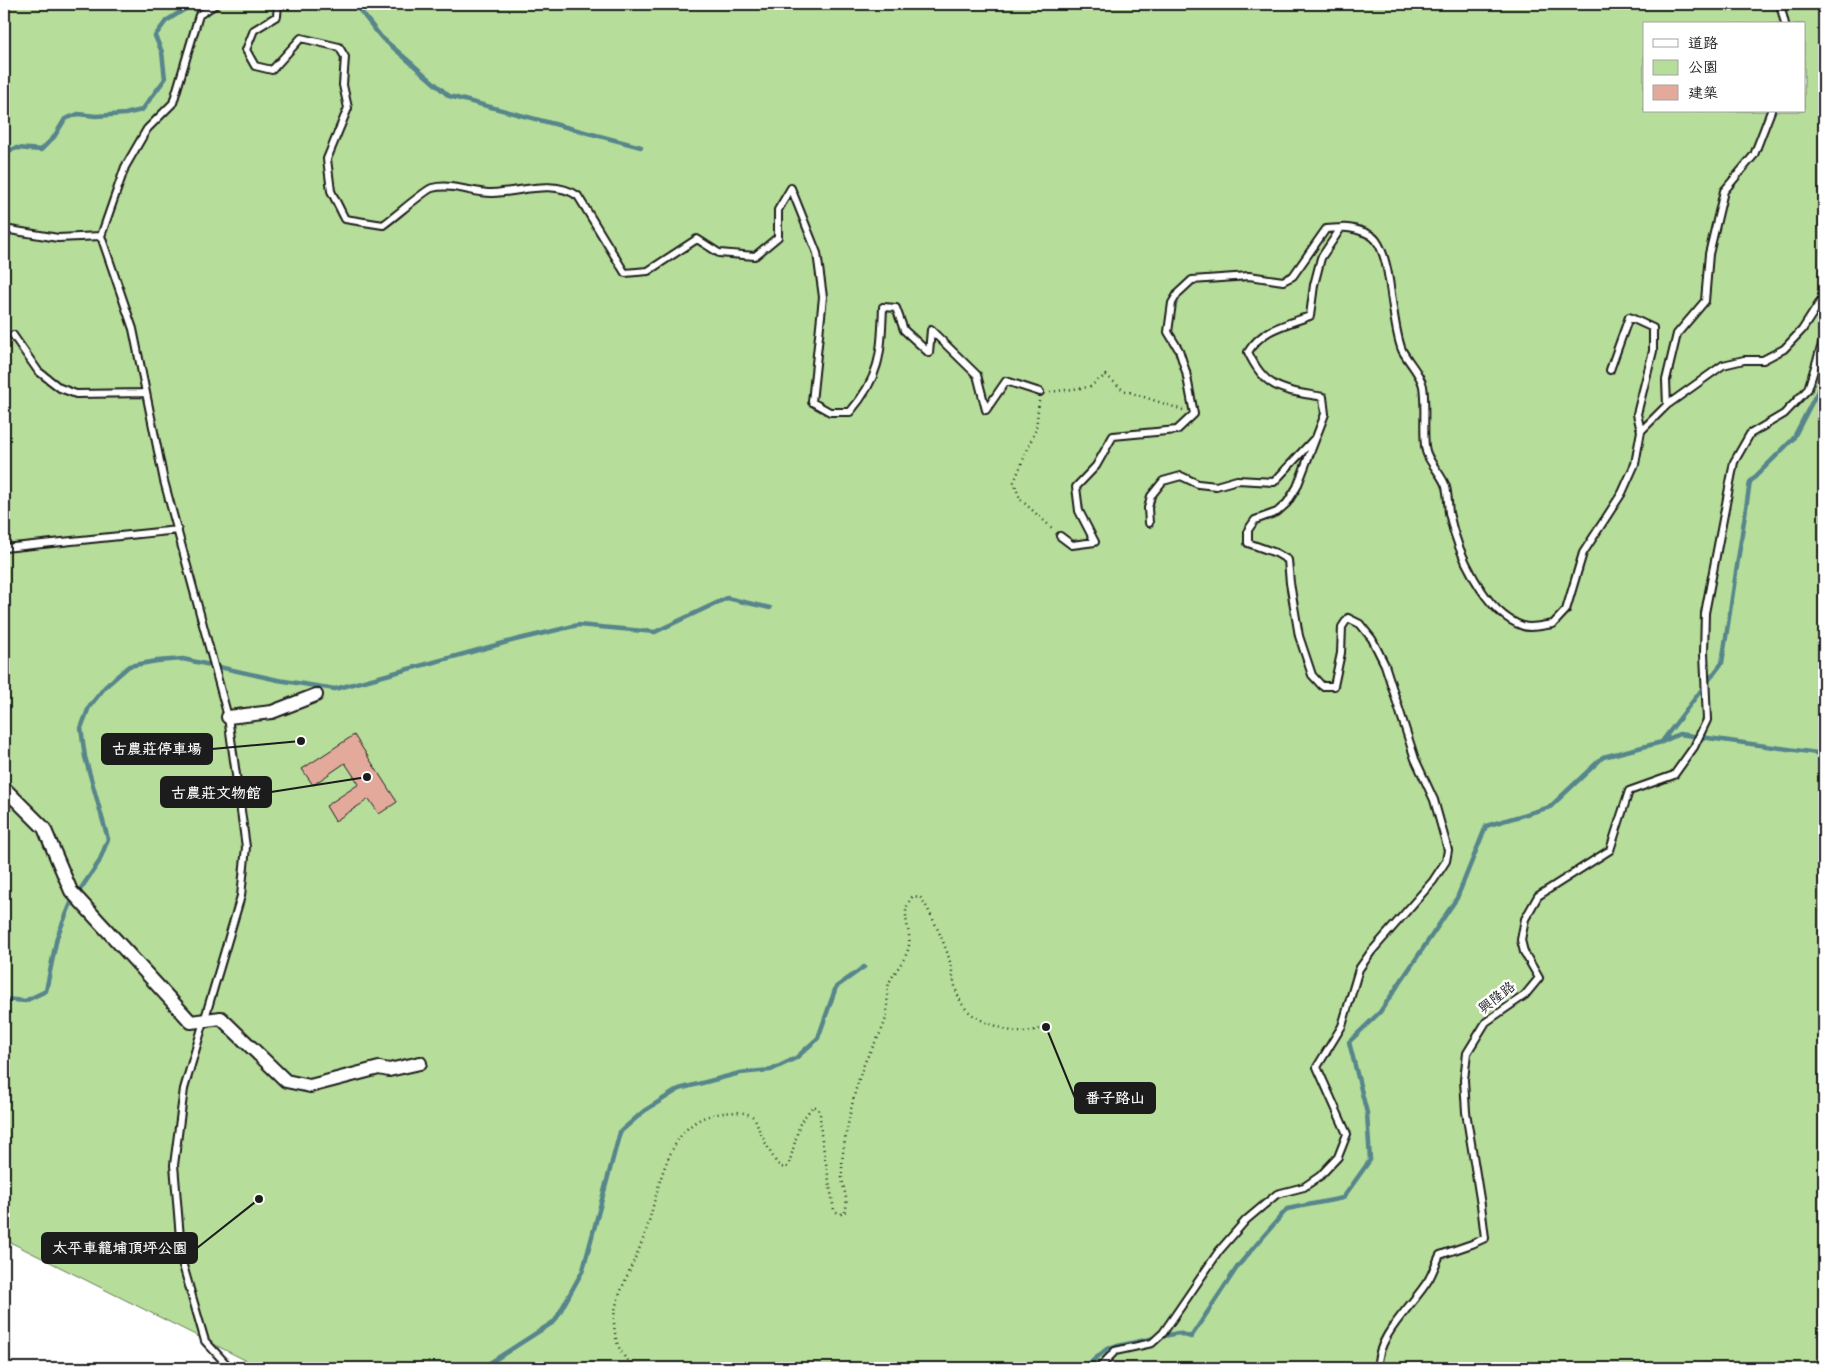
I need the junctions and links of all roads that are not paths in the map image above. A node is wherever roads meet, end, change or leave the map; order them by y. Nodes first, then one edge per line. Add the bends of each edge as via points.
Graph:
1 (216, 4) edge
2 (278, 4) edge
3 (1780, 4) edge
4 (1784, 22) edge
5 (1771, 112) edge
6 (4, 228) edge
7 (1341, 228) junction
8 (101, 236) junction
9 (1824, 296) edge
10 (13, 335) dead end
11 (1824, 338) edge
12 (1610, 370) dead end
13 (1040, 392) road end
14 (146, 393) junction
15 (1667, 405) junction
16 (1641, 431) junction
17 (1314, 439) junction
18 (1149, 522) dead end
19 (178, 530) junction
20 (1060, 536) road end
21 (4, 548) edge
22 (316, 695) dead end
23 (228, 717) junction
24 (4, 788) edge
25 (203, 1021) junction
26 (420, 1063) dead end
27 (230, 1368) edge
28 (1099, 1368) edge
29 (1378, 1368) edge

1 - 8 lane via 199,15 173,103 147,130 125,168
2 - 13 lane via 277,16 254,30 246,50 256,66 272,70 301,38 339,47 345,57 343,85 348,108 327,159 331,191 346,219 383,226 431,188 460,187 491,193 539,187 569,190 578,196 625,273 648,271 696,239 719,253 754,256 778,237 778,210 791,188 817,253 823,297 812,402 830,412 850,412 863,396 876,372 883,307 896,308 904,330 929,354 931,330 977,375 986,410 1006,381
3 - 4 lane
5 - 15 lane via 1754,155 1724,191 1709,254 1705,302 1678,334 1666,380
6 - 8 lane via 58,238
7 - 16 lane via 1350,226 1375,238 1384,256 1402,349 1422,383 1425,449 1446,486 1449,513 1468,568 1504,618 1525,627 1553,624 1566,610 1583,553 1622,493 1635,464
7 - 17 lane via 1321,258 1310,316 1270,331 1255,341 1248,352 1255,368 1268,382 1287,390 1323,397 1324,414
7 - 20 lane via 1326,229 1293,276 1283,281 1248,276 1192,280 1178,293 1172,303 1168,332 1180,350 1194,414 1176,430 1112,436 1096,466 1076,487 1079,511 1095,542 1072,545
8 - 14 lane via 132,329
9 - 15 lane via 1802,330 1784,349 1763,360 1723,364
10 - 14 lane via 38,371 60,388 76,394
11 - 29 lane, 興隆路 via 1808,389 1784,414 1750,434 1734,462 1705,613 1707,720 1694,747 1674,775 1629,791 1610,850 1538,896 1525,919 1521,940 1539,978 1525,995 1486,1022 1467,1054 1464,1080 1466,1112 1485,1238 1440,1255 1428,1280 1386,1336
12 - 16 lane via 1629,316 1654,328 1653,351 1637,414
14 - 19 lane
15 - 16 lane
17 - 18 lane via 1274,482 1236,480 1216,486 1198,484 1181,476 1163,481 1151,496
17 - 28 lane via 1297,487 1277,512 1255,520 1248,530 1248,543 1288,560 1299,636 1312,675 1322,686 1334,686 1342,627 1348,618 1360,624 1372,639 1385,666 1415,759 1434,800 1448,850 1446,861 1433,881 1358,969 1342,1026 1317,1067 1347,1134 1338,1157 1304,1187 1278,1194 1246,1220 1219,1251 1163,1333 1152,1343 1114,1351
19 - 21 lane
19 - 23 lane
22 - 23 street via 272,712
23 - 25 lane via 246,847 241,896
24 - 25 street via 44,828 71,892 191,1022
25 - 26 street via 222,1018 286,1081 310,1086 379,1068 389,1070
25 - 27 lane via 184,1089 174,1165 182,1262 205,1341

